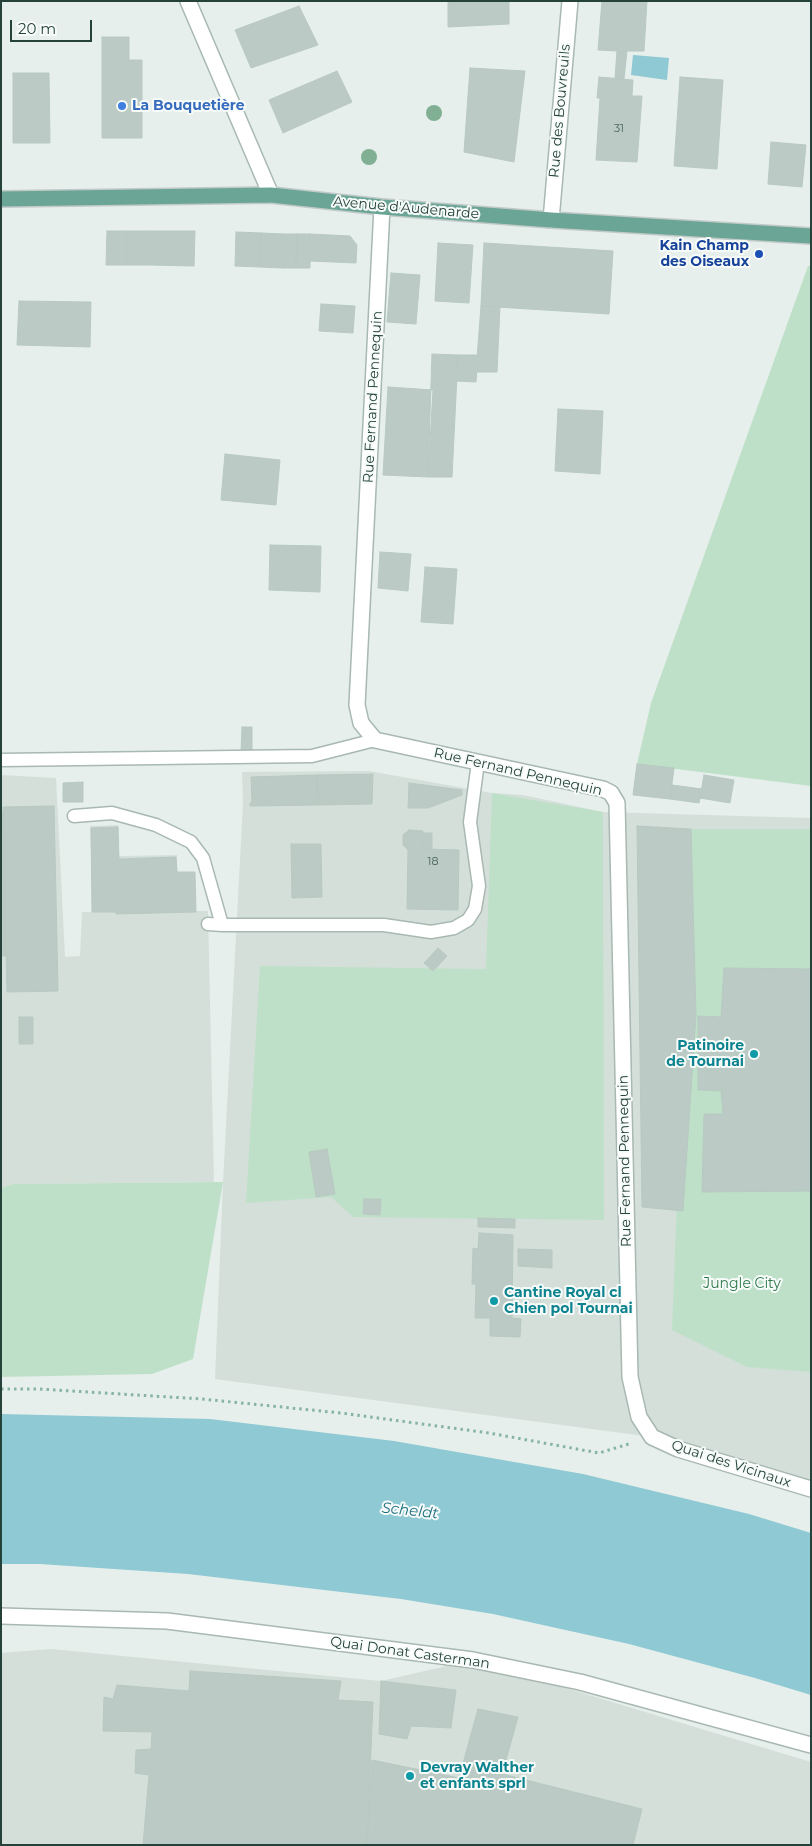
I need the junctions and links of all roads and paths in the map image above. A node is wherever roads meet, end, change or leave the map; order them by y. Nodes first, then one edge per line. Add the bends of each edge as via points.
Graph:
1 (188, 1) edge
2 (570, 1) edge
3 (271, 195) junction
4 (1, 199) edge
5 (382, 207) junction
6 (551, 220) junction
7 (811, 236) edge
8 (375, 740) junction
9 (1, 760) edge
10 (478, 762) junction
11 (74, 816) dead end
12 (208, 924) dead end
13 (222, 924) junction
14 (1, 1389) edge
15 (652, 1437) junction
16 (811, 1489) edge
17 (1, 1616) edge
18 (811, 1744) edge

1 - 3 street
2 - 6 street, Rue des Bouvreuils
3 - 4 main road, Avenue d'Audenarde
3 - 5 main road, Avenue d'Audenarde
5 - 6 main road, Avenue d'Audenarde
5 - 8 street, Rue Fernand Pennequin via 357,705 361,723
6 - 7 main road, Avenue d'Audenarde
8 - 9 lane via 312,756
8 - 10 street, Rue Fernand Pennequin
10 - 13 lane via 470,822 479,886 475,909 468,920 454,928 431,932 384,925
10 - 15 street, Rue Fernand Pennequin via 602,789 611,793 617,803 630,1377 638,1417
11 - 13 lane via 112,813 156,825 191,842 203,858
12 - 13 lane
14 - 15 path via 202,1399 341,1413 489,1433 599,1453
15 - 16 street, Quai des Vicinaux via 678,1449
17 - 18 street, Quai Donat Casterman via 167,1621 473,1660 580,1682

